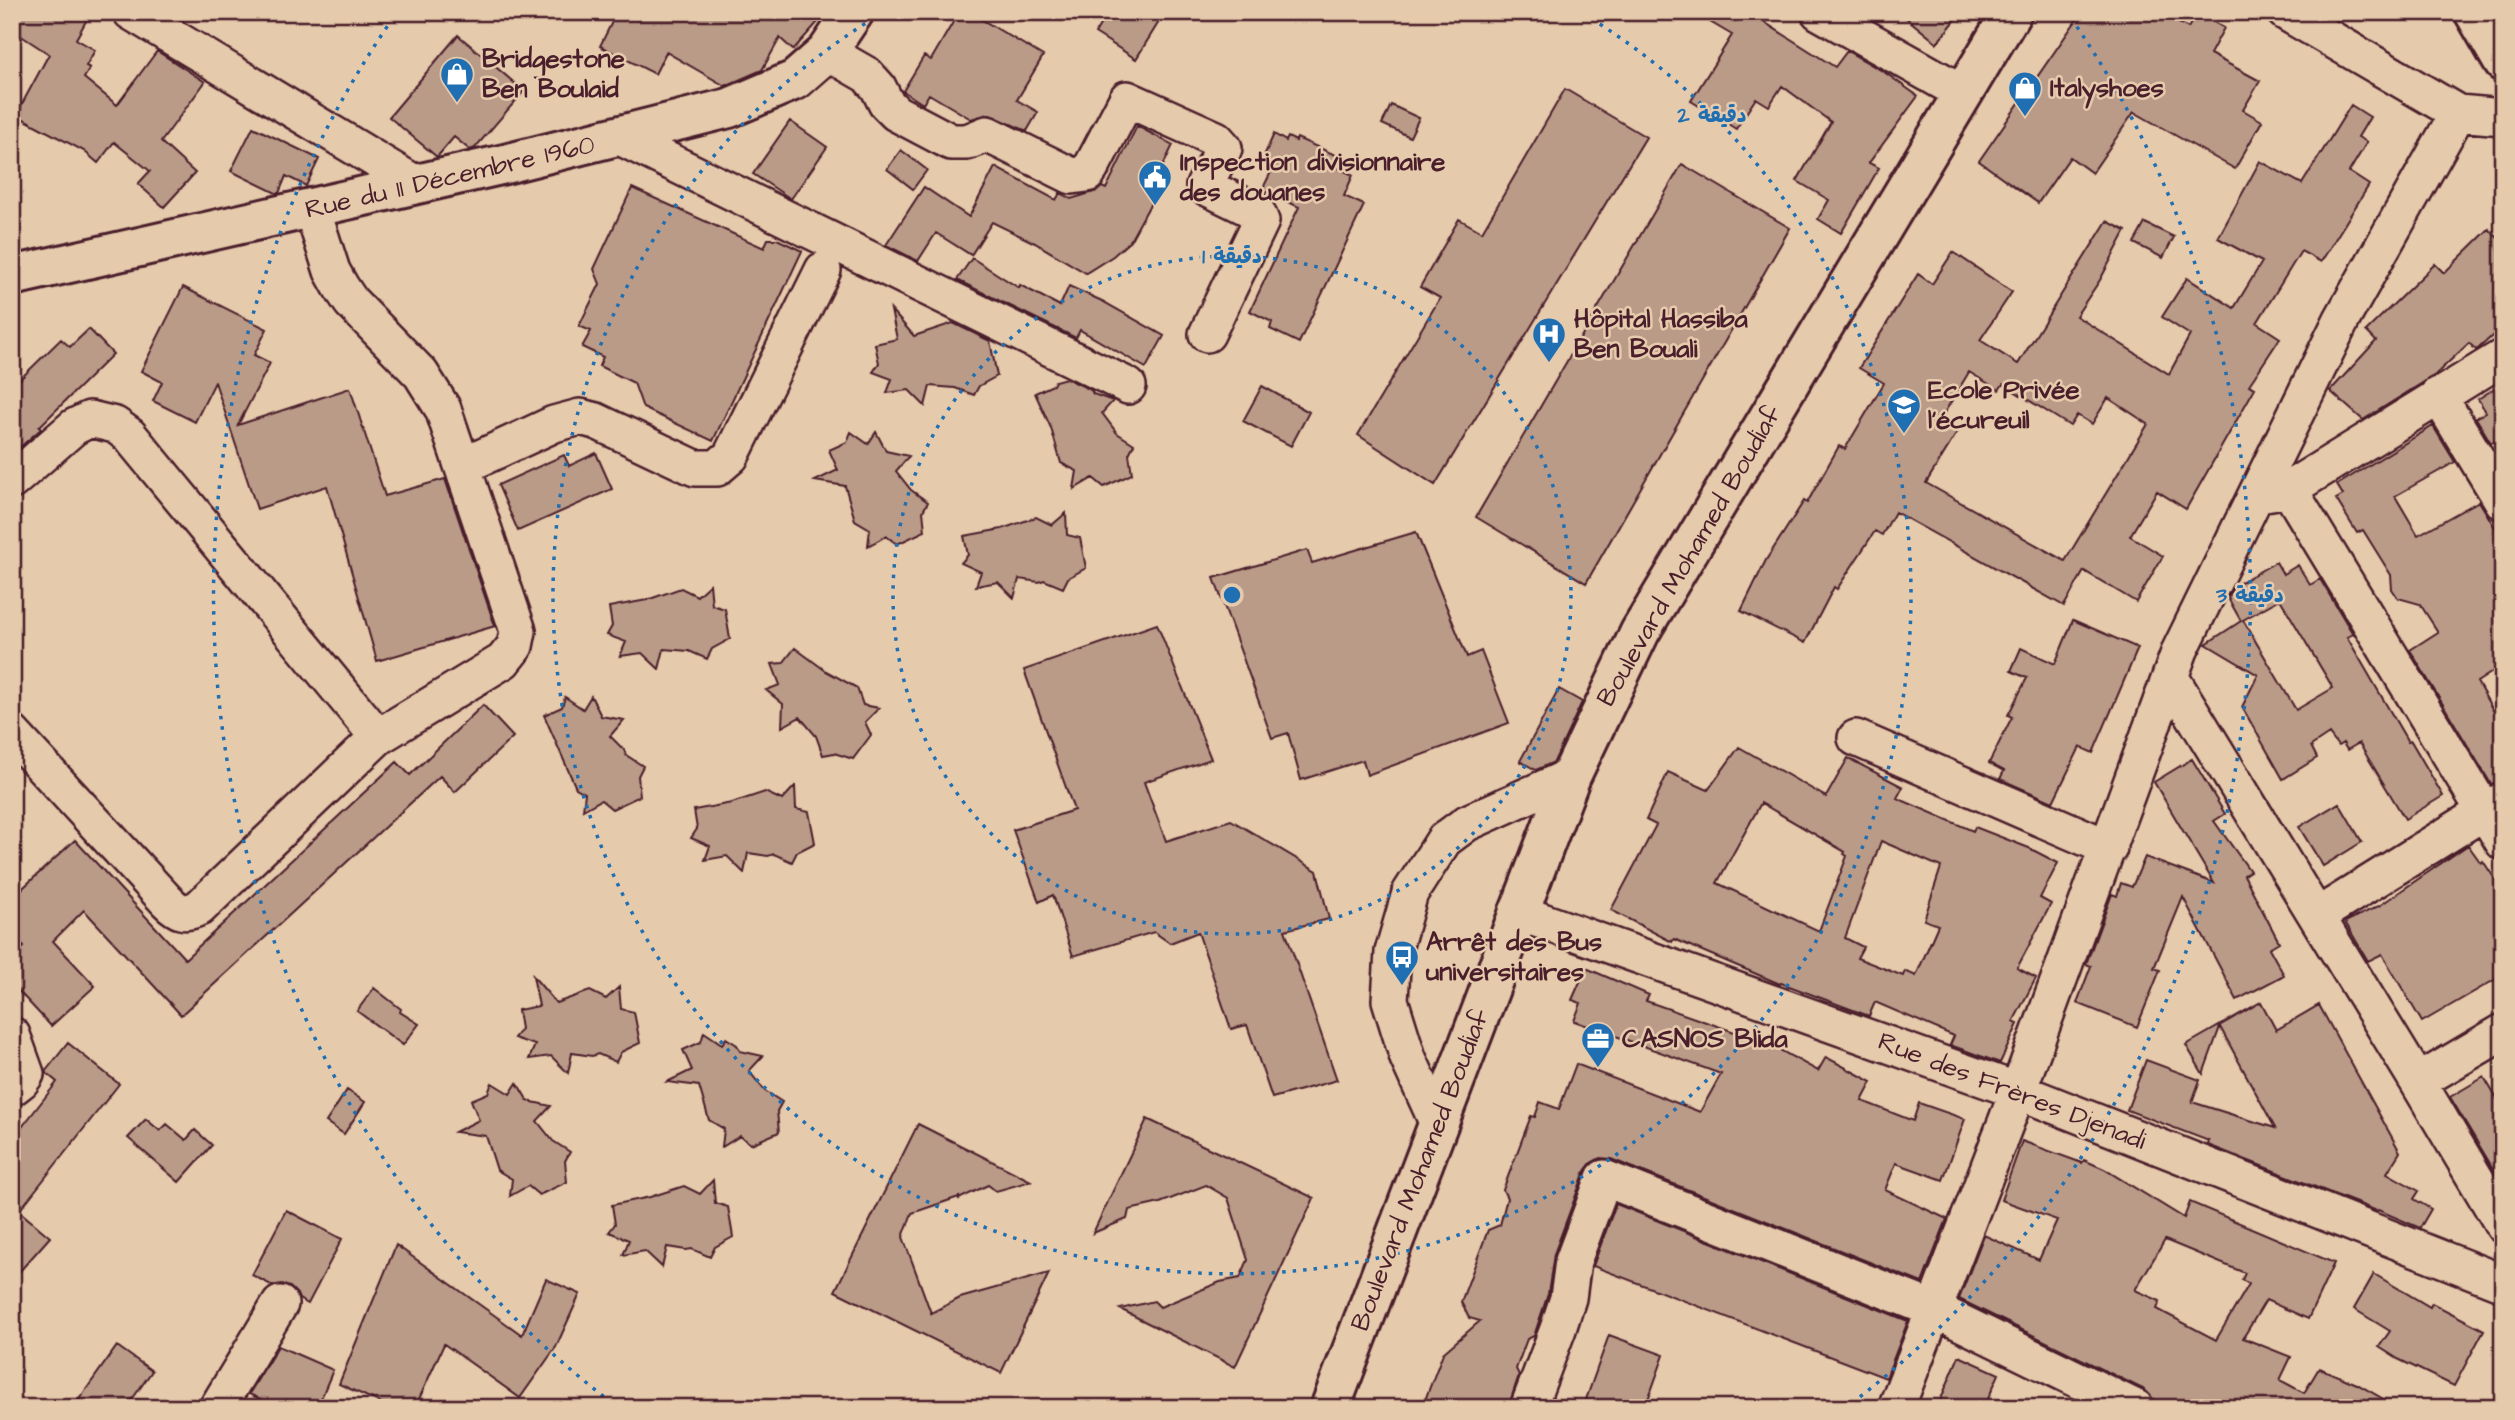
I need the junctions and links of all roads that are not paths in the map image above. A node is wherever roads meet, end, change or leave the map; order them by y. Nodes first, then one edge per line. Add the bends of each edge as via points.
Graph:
1 (131, 12) edge
2 (854, 12) edge
3 (1819, 12) edge
4 (2012, 12) edge
5 (2285, 12) edge
6 (2474, 12) edge
7 (827, 52) junction
8 (2503, 62) edge
9 (1963, 93) junction
10 (2458, 113) junction
11 (2503, 117) edge
12 (620, 136) junction
13 (416, 184) junction
14 (312, 209) junction
15 (823, 270) dead end
16 (12, 276) edge
17 (1207, 334) dead end
18 (2503, 357) edge
19 (1128, 386) dead end
20 (2438, 396) junction
21 (463, 466) junction
22 (12, 481) edge
23 (2273, 491) junction
24 (2503, 502) edge
25 (2171, 678) junction
26 (12, 733) edge
27 (378, 737) junction
28 (1856, 738) dead end
29 (1571, 776) junction
30 (2494, 806) edge
31 (2503, 842) edge
32 (2109, 848) junction
33 (1517, 912) junction
34 (2317, 916) junction
35 (2503, 1032) edge
36 (12, 1035) edge
37 (2418, 1082) junction
38 (12, 1088) edge
39 (2018, 1091) junction
40 (1438, 1124) junction
41 (2503, 1225) edge
42 (2503, 1283) edge
43 (280, 1304) dead end
44 (1935, 1310) junction
45 (217, 1408) edge
46 (1330, 1408) edge
47 (1528, 1408) edge
48 (1896, 1408) edge
49 (2136, 1408) edge

1 - 13 street
2 - 7 main road, Rue du 11 Décembre 1960
3 - 9 street
4 - 9 main road, Boulevard Mohamed Boudiaf
5 - 10 street
6 - 8 main road
7 - 12 main road, Rue du 11 Décembre 1960 via 795,80 729,108
7 - 17 street via 867,75 896,113 951,142 987,134 1072,176 1087,174 1127,99 1216,139 1224,148 1204,186 1257,212 1261,220
9 - 29 main road, Boulevard Mohamed Boudiaf via 1640,632
10 - 11 street
10 - 23 street via 2342,319
12 - 13 main road, Rue du 11 Décembre 1960
12 - 19 street
13 - 14 main road, Rue du 11 Décembre 1960
14 - 16 main road, Rue du 11 Décembre 1960
14 - 21 street via 341,287 421,374 443,409
15 - 21 street via 731,456 718,468 695,468 580,417 554,424
18 - 20 street
20 - 23 street
20 - 24 street
21 - 27 street via 517,631 515,646 503,662
22 - 27 street via 74,427 90,419 115,425 129,435
23 - 25 street via 2180,650
23 - 30 street
25 - 32 street
25 - 34 street
26 - 27 street via 167,901 187,913 199,908
28 - 32 street
29 - 33 main road, Boulevard Mohamed Boudiaf
29 - 40 street via 1467,822 1444,840 1410,893 1393,952 1390,1000 1408,1058
30 - 31 street
30 - 34 street
32 - 39 street
33 - 39 street, Rue des Frères Djenadi
33 - 40 main road, Boulevard Mohamed Boudiaf
34 - 37 street
35 - 37 street
36 - 38 street via 26,1074
37 - 41 street
39 - 42 street, Rue des Frères Djenadi
39 - 44 street
40 - 46 main road, Boulevard Mohamed Boudiaf
43 - 45 street
44 - 47 street via 1604,1178 1573,1261 1558,1329
44 - 48 street
44 - 49 street

